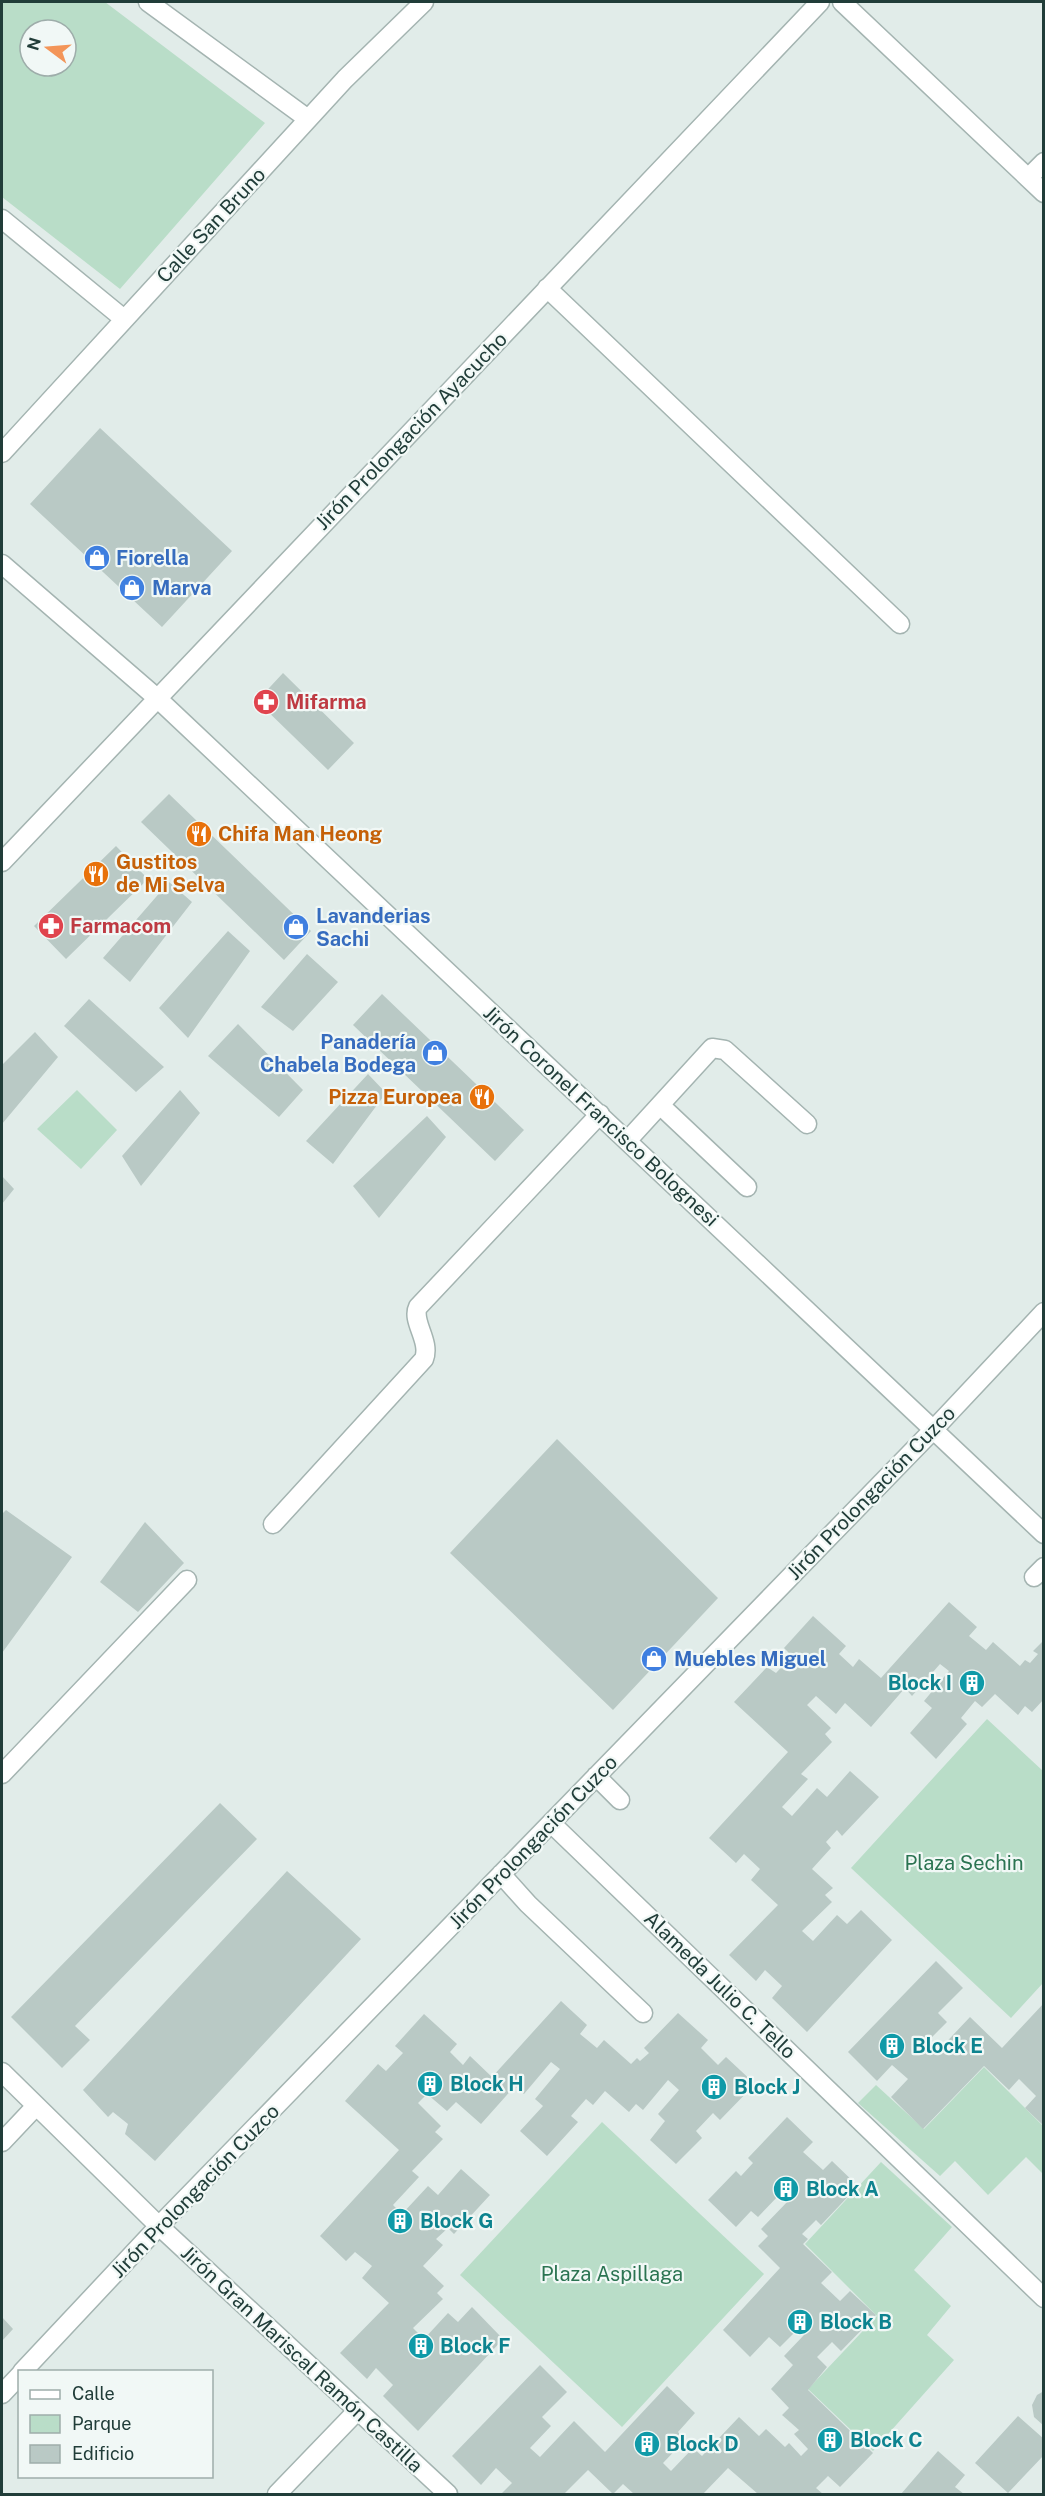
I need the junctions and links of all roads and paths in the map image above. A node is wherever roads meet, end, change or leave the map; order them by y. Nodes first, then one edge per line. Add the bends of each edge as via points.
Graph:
1 (148, 2) edge
2 (424, 2) edge
3 (820, 2) edge
4 (842, 2) edge
5 (308, 119) junction
6 (1044, 162) edge
7 (1028, 178) junction
8 (1044, 193) edge
9 (2, 219) edge
10 (547, 288) junction
11 (124, 319) junction
12 (2, 453) edge
13 (2, 564) edge
14 (900, 624) dead end
15 (157, 698) junction
16 (2, 862) edge
17 (660, 1105) junction
18 (600, 1114) junction
19 (807, 1124) dead end
20 (627, 1141) junction
21 (747, 1188) dead end
22 (1044, 1312) edge
23 (934, 1429) junction
24 (273, 1524) dead end
25 (1044, 1534) edge
26 (187, 1580) dead end
27 (2, 1774) edge
28 (596, 1776) junction
29 (620, 1800) dead end
30 (551, 1823) junction
31 (501, 1875) junction
32 (643, 2013) dead end
33 (2, 2072) edge
34 (36, 2106) junction
35 (2, 2142) edge
36 (159, 2226) junction
37 (1044, 2298) edge
38 (24, 2370) edge
39 (18, 2376) edge
40 (2, 2394) edge
41 (357, 2411) junction
42 (277, 2494) edge
43 (448, 2494) edge

1 - 5 street
2 - 5 street, Calle San Bruno
3 - 10 street, Jirón Prolongación Ayacucho
4 - 7 street
5 - 11 street, Calle San Bruno
6 - 7 street
7 - 8 street
9 - 11 street
10 - 14 street
10 - 15 street, Jirón Prolongación Ayacucho
11 - 12 street, Calle San Bruno
13 - 15 street, Jirón Coronel Francisco Bolognesi
15 - 16 street, Jirón Prolongación Ayacucho
15 - 18 street, Jirón Coronel Francisco Bolognesi
17 - 19 street via 712,1048 725,1050
17 - 20 street
17 - 21 street
18 - 20 street, Jirón Coronel Francisco Bolognesi
18 - 24 street via 418,1307 426,1346 424,1359
20 - 23 street, Jirón Coronel Francisco Bolognesi
22 - 23 street, Jirón Prolongación Cuzco
23 - 25 street, Jirón Coronel Francisco Bolognesi
23 - 28 street, Jirón Prolongación Cuzco
26 - 27 street
28 - 29 street
28 - 30 street, Jirón Prolongación Cuzco
30 - 31 street, Jirón Prolongación Cuzco
30 - 37 street, Alameda Julio C. Tello
31 - 32 street
31 - 36 street, Jirón Prolongación Cuzco
33 - 34 street, Jirón Gran Mariscal Ramón Castilla
34 - 35 street
34 - 36 street, Jirón Gran Mariscal Ramón Castilla
36 - 38 street, Jirón Prolongación Cuzco
36 - 41 street, Jirón Gran Mariscal Ramón Castilla
39 - 40 street, Jirón Prolongación Cuzco
41 - 42 street
41 - 43 street, Jirón Gran Mariscal Ramón Castilla

